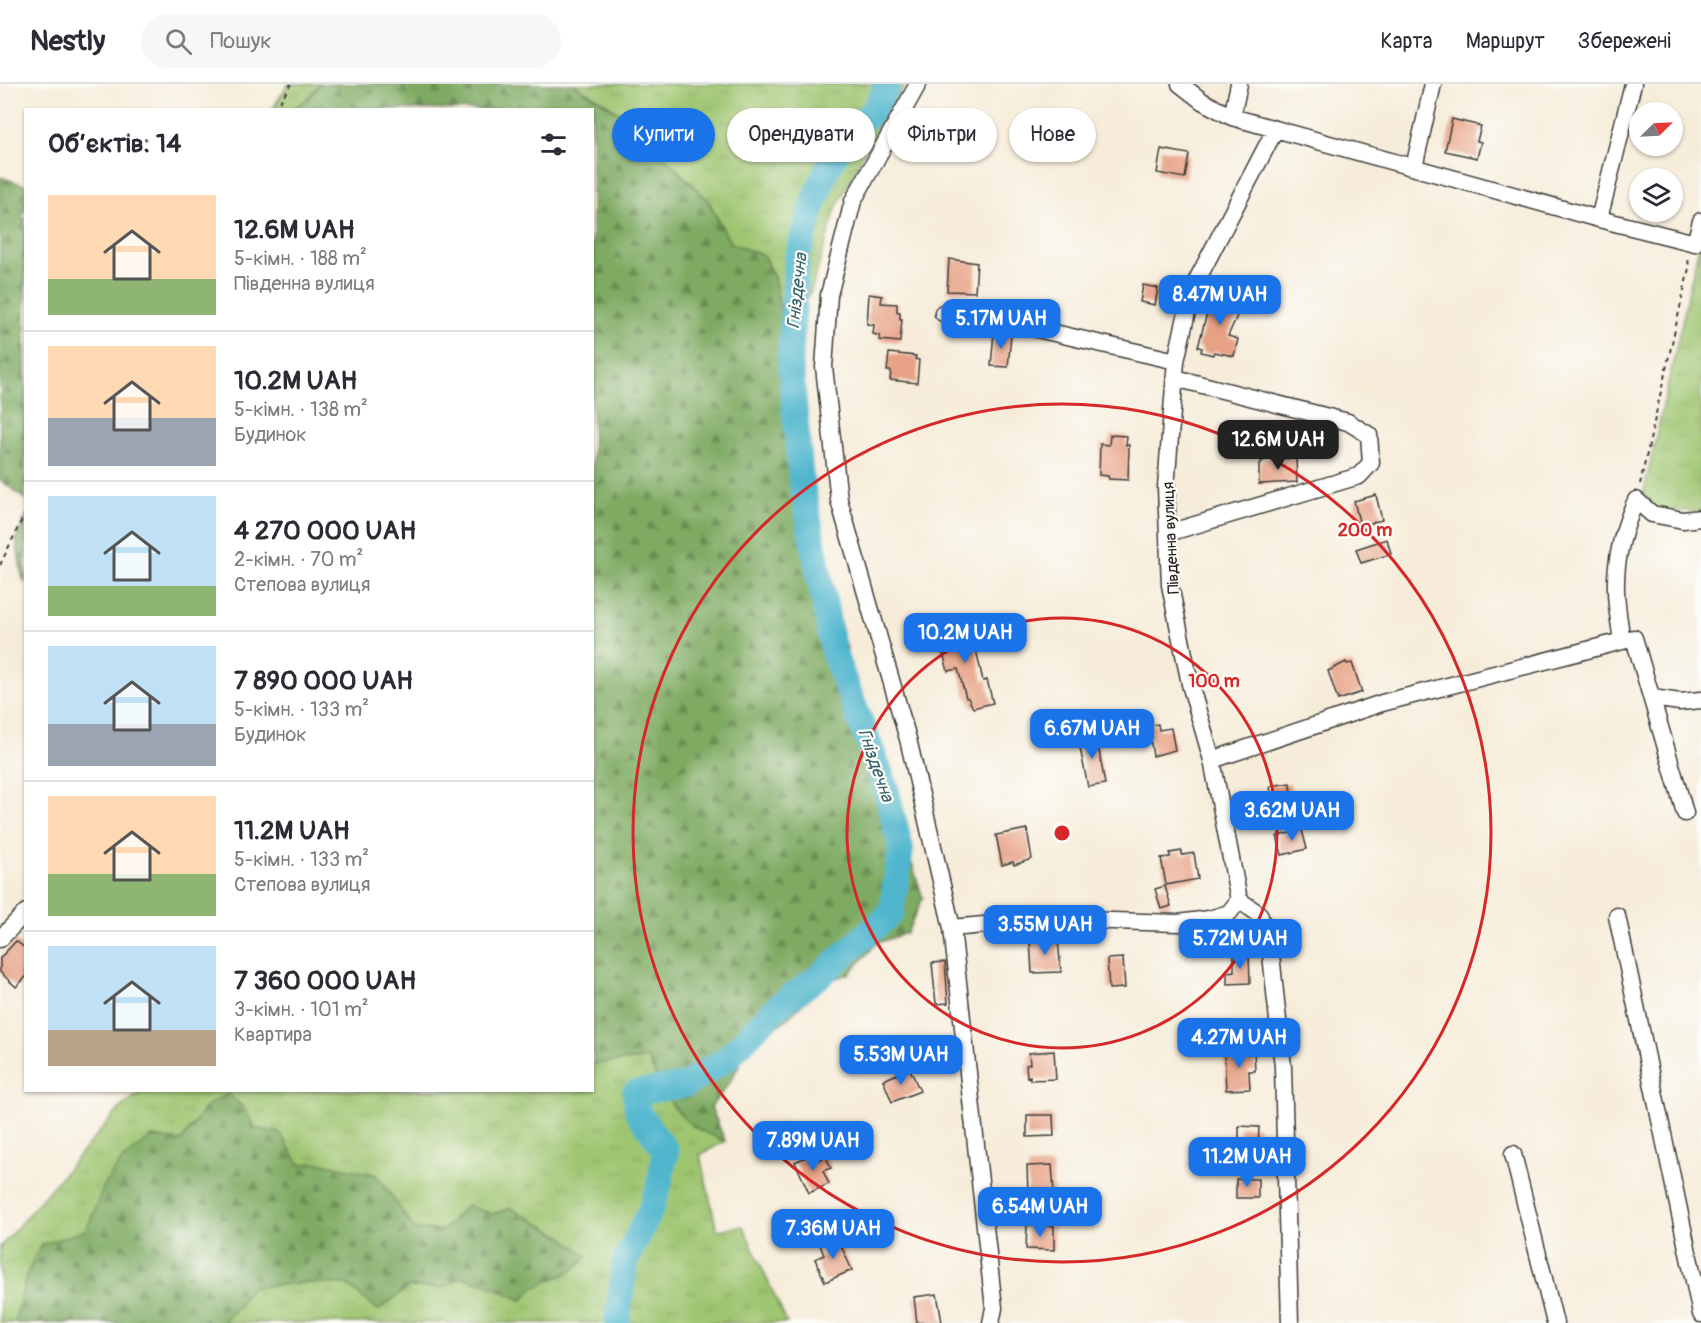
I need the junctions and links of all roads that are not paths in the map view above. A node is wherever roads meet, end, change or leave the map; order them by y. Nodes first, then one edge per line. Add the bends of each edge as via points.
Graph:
1 (918, 84) edge
2 (1180, 84) edge
3 (1239, 84) edge
4 (1433, 84) edge
5 (1633, 84) edge
6 (1232, 117) junction
7 (1275, 130) junction
8 (1414, 167) junction
9 (1599, 219) junction
10 (1701, 221) edge
11 (943, 313) dead end
12 (1175, 370) junction
13 (1701, 518) edge
14 (1168, 533) junction
15 (1622, 641) junction
16 (1652, 698) junction
17 (1701, 700) edge
18 (1212, 760) junction
19 (1685, 813) dead end
20 (1239, 900) junction
21 (24, 914) edge
22 (1617, 916) dead end
23 (952, 928) junction
24 (0, 939) edge
25 (1513, 1154) dead end
26 (1701, 1314) edge
27 (991, 1323) edge
28 (1290, 1323) edge
29 (1555, 1323) edge

1 - 23 street via 853,201 829,295 824,367 839,500 908,739
2 - 6 street
3 - 6 street
4 - 8 street
5 - 9 street
6 - 7 street
7 - 8 street
7 - 12 street, Південна вулиця via 1197,280
8 - 9 street
9 - 10 street via 1695,243
11 - 12 street via 1037,329
12 - 14 street, Південна вулиця via 1166,487
12 - 14 street via 1348,422 1369,435 1371,463 1359,476
13 - 15 street via 1683,520 1652,514 1636,500 1618,558 1616,590
14 - 18 street, Південна вулиця via 1170,585 1190,684
15 - 16 street via 1634,638
15 - 18 street via 1382,703
16 - 17 street
16 - 19 street
18 - 20 street, Південна вулиця
20 - 23 street via 1229,913 1178,923 1047,919
20 - 28 street via 1259,914 1270,945 1283,1067
21 - 24 street
22 - 26 street
23 - 27 street via 994,1308
25 - 29 street

